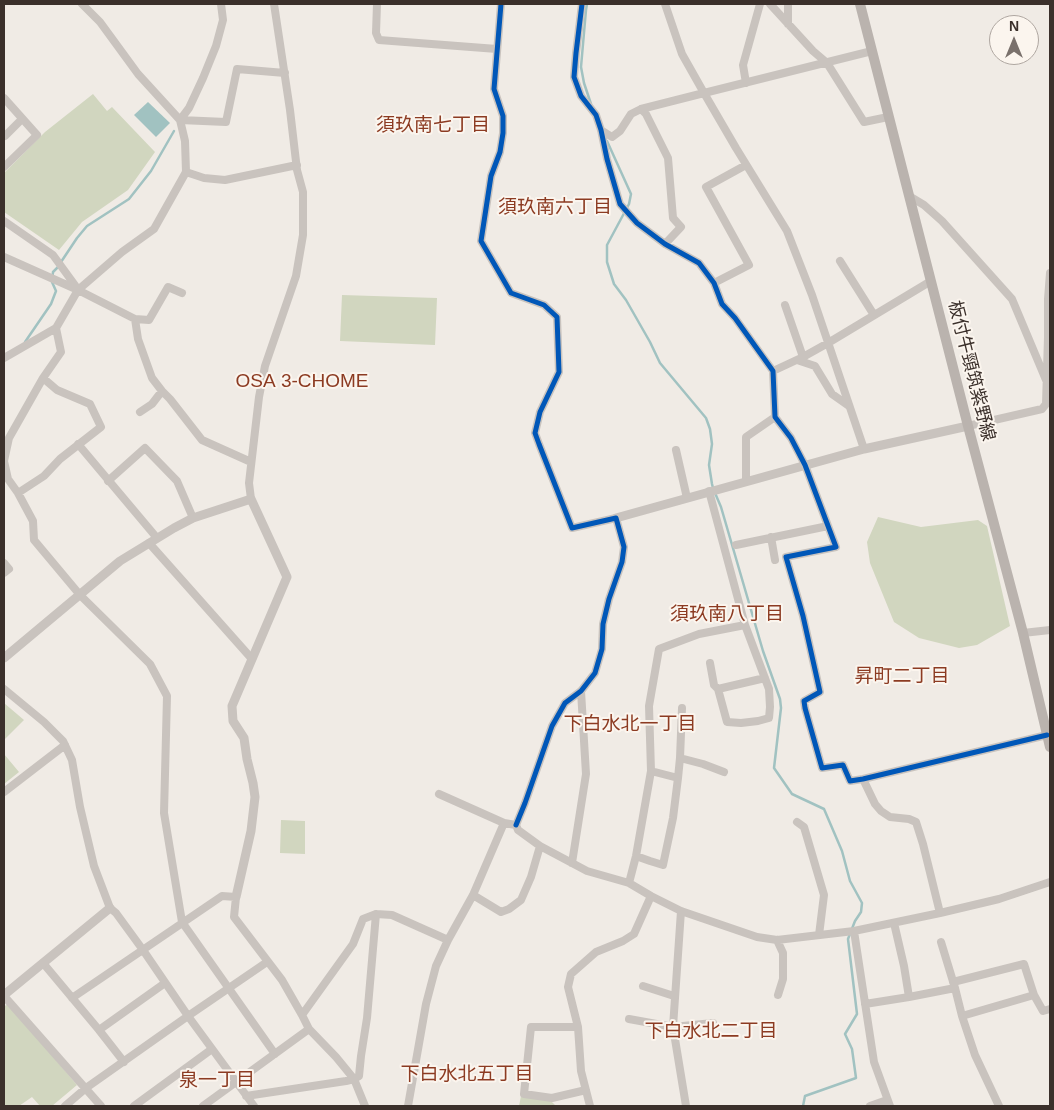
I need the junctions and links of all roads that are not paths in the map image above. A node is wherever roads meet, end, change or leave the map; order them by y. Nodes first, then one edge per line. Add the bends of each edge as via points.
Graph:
1 (82, 4) edge
2 (221, 4) edge
3 (274, 4) edge
4 (377, 4) edge
5 (501, 4) edge
6 (582, 4) edge
7 (664, 4) edge
8 (760, 4) edge
9 (770, 4) edge
10 (788, 4) edge
11 (860, 4) edge
12 (788, 24) junction
13 (497, 49) junction
14 (872, 51) junction
15 (827, 63) junction
16 (284, 73) junction
17 (746, 83) junction
18 (704, 93) junction
19 (4, 98) edge
20 (641, 109) junction
21 (888, 117) junction
22 (22, 119) junction
23 (180, 120) junction
24 (601, 130) junction
25 (4, 135) edge
26 (297, 165) junction
27 (746, 165) junction
28 (4, 167) edge
29 (186, 172) junction
30 (909, 196) junction
31 (4, 221) edge
32 (665, 244) junction
33 (4, 257) edge
34 (840, 261) dead end
35 (1050, 273) edge
36 (931, 281) junction
37 (714, 283) junction
38 (78, 290) junction
39 (182, 293) dead end
40 (785, 305) dead end
41 (874, 316) junction
42 (135, 319) junction
43 (56, 328) junction
44 (828, 343) junction
45 (4, 358) edge
46 (800, 359) junction
47 (773, 371) junction
48 (43, 378) junction
49 (1046, 380) junction
50 (162, 391) junction
51 (850, 406) junction
52 (140, 412) dead end
53 (775, 417) junction
54 (968, 426) junction
55 (78, 444) junction
56 (864, 449) junction
57 (676, 450) dead end
58 (251, 462) junction
59 (805, 465) junction
60 (6, 481) edge
61 (108, 481) junction
62 (746, 481) junction
63 (709, 491) junction
64 (18, 493) junction
65 (687, 498) junction
66 (251, 499) junction
67 (193, 518) junction
68 (616, 518) junction
69 (828, 526) junction
70 (771, 538) junction
71 (153, 541) junction
72 (736, 544) dead end
73 (775, 560) dead end
74 (4, 562) edge
75 (4, 573) edge
76 (80, 596) junction
77 (745, 625) junction
78 (1050, 630) edge
79 (1023, 633) junction
80 (4, 658) edge
81 (252, 659) junction
82 (710, 663) dead end
83 (765, 678) junction
84 (4, 689) edge
85 (718, 689) junction
86 (581, 691) junction
87 (682, 708) dead end
88 (1047, 736) junction
89 (65, 745) junction
90 (1050, 747) edge
91 (680, 758) junction
92 (651, 771) junction
93 (724, 772) dead end
94 (678, 778) junction
95 (863, 779) junction
96 (4, 792) edge
97 (439, 794) dead end
98 (797, 822) dead end
99 (504, 823) junction
100 (516, 825) junction
101 (540, 846) junction
102 (636, 856) junction
103 (572, 863) junction
104 (1050, 882) edge
105 (629, 883) junction
106 (473, 895) junction
107 (651, 896) junction
108 (236, 897) junction
109 (110, 908) junction
110 (681, 911) junction
111 (940, 913) junction
112 (376, 914) junction
113 (182, 922) junction
114 (894, 923) junction
115 (854, 931) junction
116 (819, 935) junction
117 (448, 940) junction
118 (777, 940) junction
119 (941, 942) dead end
120 (143, 950) junction
121 (267, 962) junction
122 (43, 963) junction
123 (165, 983) junction
124 (954, 985) junction
125 (644, 986) dead end
126 (228, 988) junction
127 (4, 995) edge
128 (778, 995) dead end
129 (1034, 995) junction
130 (674, 996) junction
131 (909, 997) junction
132 (72, 998) junction
133 (865, 1004) junction
134 (1050, 1009) edge
135 (302, 1015) junction
136 (188, 1016) junction
137 (962, 1016) junction
138 (629, 1019) dead end
139 (713, 1024) dead end
140 (578, 1027) junction
141 (673, 1027) junction
142 (309, 1029) junction
143 (99, 1030) junction
144 (212, 1049) junction
145 (275, 1054) junction
146 (124, 1062) junction
147 (354, 1080) junction
148 (237, 1082) junction
149 (86, 1088) junction
150 (586, 1090) junction
151 (246, 1096) junction
152 (889, 1103) edge
153 (65, 1106) edge
154 (101, 1106) edge
155 (134, 1106) edge
156 (203, 1106) edge
157 (254, 1106) edge
158 (365, 1106) edge
159 (408, 1106) edge
160 (590, 1106) edge
161 (686, 1106) edge
162 (870, 1106) edge
163 (999, 1106) edge

1 - 23 street
2 - 23 street via 223,20 216,46 189,108
3 - 16 street
4 - 13 street via 376,33 379,40
5 - 13 street
6 - 24 street via 574,77
7 - 18 street via 682,54
8 - 17 street via 743,65
9 - 12 street
10 - 12 street
11 - 14 main road, 板付牛頸筑紫野線
12 - 15 street
13 - 68 street via 494,90 503,116 503,133 491,176 481,241 511,293 544,305 557,317 559,372 540,412 535,433 572,528
14 - 15 street
14 - 21 main road, 板付牛頸筑紫野線
15 - 17 street
15 - 21 street via 864,122
16 - 23 street via 237,69 226,122
16 - 26 street
17 - 18 street
18 - 20 street
18 - 27 street
19 - 22 street
20 - 24 street via 631,114 612,137
20 - 32 street via 668,158 673,218 681,227
21 - 30 main road, 板付牛頸筑紫野線
22 - 25 street
22 - 28 street via 37,135
23 - 29 street via 185,141
24 - 32 street via 620,204 637,223
26 - 29 street via 225,180
26 - 58 street via 303,192 303,235 296,276 265,366
27 - 37 street via 706,187 749,265
27 - 44 street via 787,231
29 - 38 street via 154,229
30 - 36 main road, 板付牛頸筑紫野線
30 - 49 street via 942,221 1012,299
31 - 38 street via 53,255
32 - 37 street via 699,263
33 - 38 street
34 - 41 street
35 - 49 street
36 - 41 street
36 - 54 main road, 板付牛頸筑紫野線
37 - 47 street via 722,304
38 - 42 street
38 - 43 street
39 - 42 street via 168,287 149,320
40 - 46 street
41 - 44 street
42 - 50 street via 138,339 152,378
43 - 45 street
43 - 48 street via 61,352
44 - 46 street
44 - 51 street
46 - 47 street
46 - 51 street via 815,366 832,394
47 - 53 street
48 - 55 street via 57,390 90,404 101,427
48 - 60 street via 9,438 4,461
49 - 54 street via 1046,404 1042,409
50 - 52 street
50 - 58 street via 202,440
51 - 56 street
53 - 59 street
53 - 62 street via 746,437
54 - 56 street
54 - 79 main road, 板付牛頸筑紫野線
55 - 61 street
55 - 64 street via 44,476
56 - 59 street
57 - 65 street
58 - 66 street
59 - 62 street
59 - 69 street
60 - 64 street
61 - 67 street via 145,448 177,481
61 - 71 street
62 - 63 street
63 - 65 street
63 - 77 street
64 - 76 street via 33,521 34,540
65 - 68 street
66 - 67 street
66 - 81 street via 287,577
67 - 71 street
68 - 86 street via 624,547 622,562 609,599 595,674
69 - 70 street
69 - 95 street via 836,547 786,557 820,692 804,701 822,768 843,765 850,781
70 - 72 street
70 - 73 street
71 - 76 street via 120,561
71 - 81 street
74 - 75 street via 9,569
76 - 80 street
76 - 113 street via 150,664 167,696 164,813
77 - 83 street
77 - 92 street via 699,634 659,649 649,706
78 - 79 street
79 - 88 main road, 板付牛頸筑紫野線
81 - 108 street via 232,706 233,721 244,738 255,797
82 - 85 street via 714,685
83 - 85 street
83 - 85 street via 769,689 769,718 758,721 727,722
84 - 89 street via 44,722
86 - 100 street via 565,703 552,726
86 - 103 street via 586,774
87 - 91 street
88 - 90 main road, 板付牛頸筑紫野線
88 - 95 street
89 - 96 street
89 - 109 street via 72,760 94,866
91 - 93 street
91 - 94 street
92 - 94 street
92 - 102 street
94 - 102 street via 663,864
95 - 111 street via 881,811 890,817 916,822
97 - 99 street
98 - 116 street via 804,827 824,895
99 - 100 street
99 - 106 street
100 - 101 street
101 - 103 street
101 - 106 street via 521,900 509,910 501,912
102 - 105 street
103 - 105 street via 587,871
104 - 111 street via 999,900
105 - 107 street
106 - 117 street
107 - 110 street
107 - 140 street via 634,934 596,952 571,974 568,987
108 - 113 street via 222,896
108 - 121 street via 234,917
109 - 120 street
109 - 122 street
110 - 118 street via 757,937
110 - 130 street
111 - 114 street
112 - 117 street via 392,915
112 - 135 street via 363,919 353,944
112 - 147 street via 367,1018 359,1076
113 - 120 street
113 - 126 street
114 - 115 street
114 - 131 street
115 - 116 street
115 - 133 street
116 - 118 street
117 - 159 street via 436,966 426,1004
118 - 128 street via 783,953 783,979
119 - 124 street
120 - 123 street
120 - 132 street
121 - 126 street
121 - 135 street via 282,980
122 - 127 street
122 - 132 street
123 - 136 street
123 - 143 street
124 - 129 street via 1024,964
124 - 131 street
124 - 137 street
125 - 130 street
126 - 136 street
126 - 145 street
127 - 149 street
129 - 134 street via 1043,1011
129 - 137 street
130 - 141 street
131 - 133 street
132 - 143 street
133 - 152 street via 874,1062
135 - 142 street
136 - 144 street
136 - 146 street
137 - 163 street via 975,1055
138 - 141 street
139 - 141 street
140 - 150 street via 581,1071
140 - 150 street via 531,1027 524,1094 552,1098
141 - 161 street
142 - 145 street
142 - 147 street
143 - 146 street
144 - 148 street
144 - 155 street
145 - 148 street
146 - 149 street
147 - 151 street
147 - 158 street
148 - 151 street
148 - 156 street
149 - 153 street
149 - 154 street
150 - 160 street
151 - 157 street
152 - 162 street

